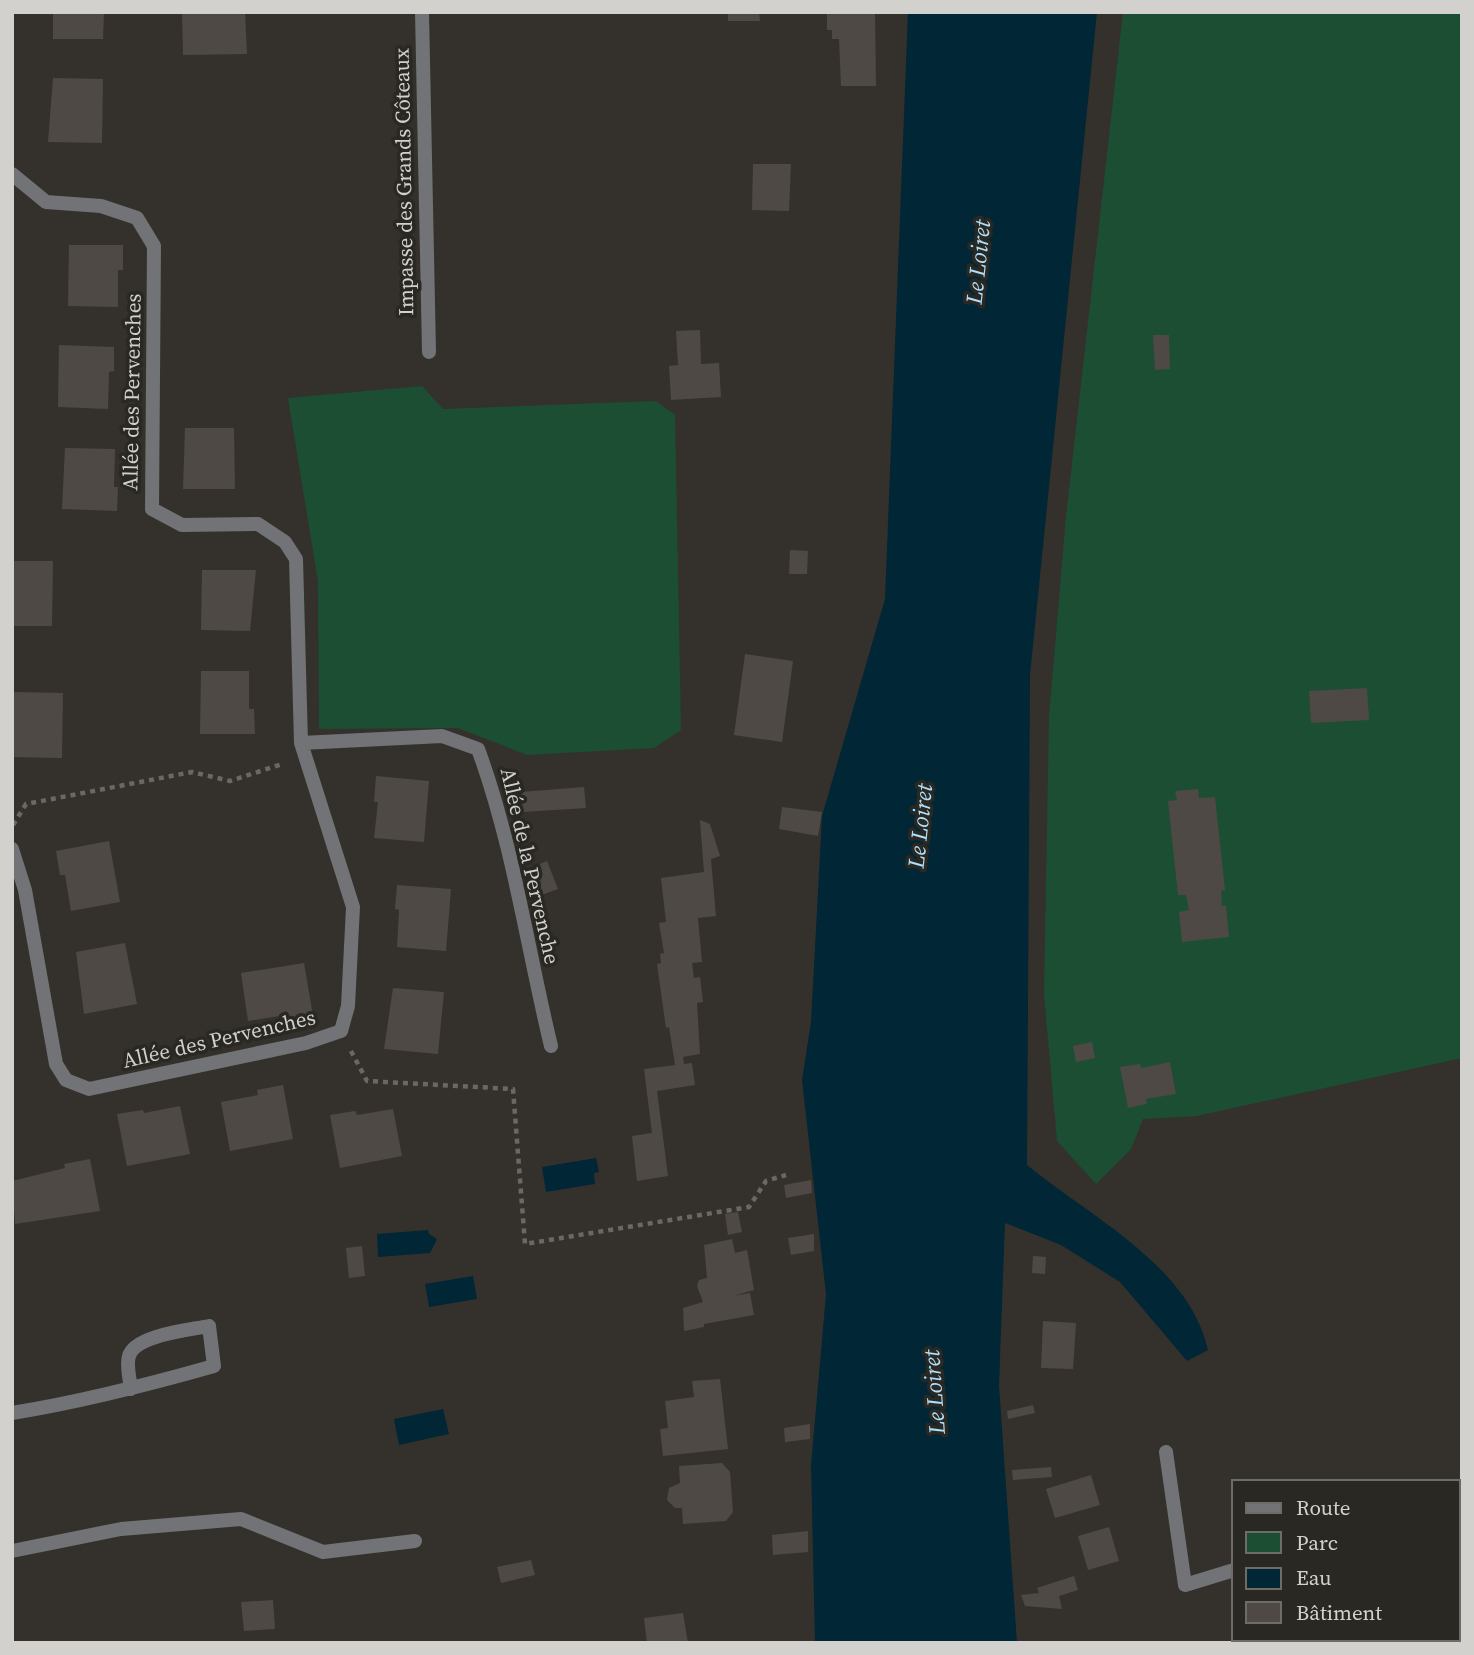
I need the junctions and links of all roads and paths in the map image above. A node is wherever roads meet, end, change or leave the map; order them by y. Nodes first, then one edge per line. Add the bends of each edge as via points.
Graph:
1 (422, 12) edge
2 (12, 174) edge
3 (429, 352) dead end
4 (303, 750) junction
5 (12, 826) edge
6 (12, 849) edge
7 (341, 1031) junction
8 (551, 1046) dead end
9 (786, 1175) dead end
10 (131, 1389) junction
11 (12, 1413) edge
12 (1166, 1451) dead end
13 (415, 1541) dead end
14 (12, 1551) edge
15 (1232, 1571) edge

1 - 3 street, Impasse des Grands Côteaux
2 - 4 street, Allée des Pervenches via 46,202 101,206 137,218 154,246 152,509 181,525 258,524 285,542 296,559
4 - 5 path via 230,781 192,772 26,804
4 - 7 street, Allée des Pervenches via 353,907 348,1006
4 - 8 street, Allée de la Pervenche via 442,736 478,749 496,798
6 - 7 street, Allée des Pervenches via 25,890 56,1064 66,1080 89,1089 306,1043
7 - 9 path via 367,1081 513,1088 526,1244 749,1207 765,1181
10 - 10 street via 214,1366 209,1326 149,1338 135,1347 129,1356
10 - 11 street
12 - 15 street via 1185,1585
13 - 14 street via 323,1552 241,1519 121,1529

